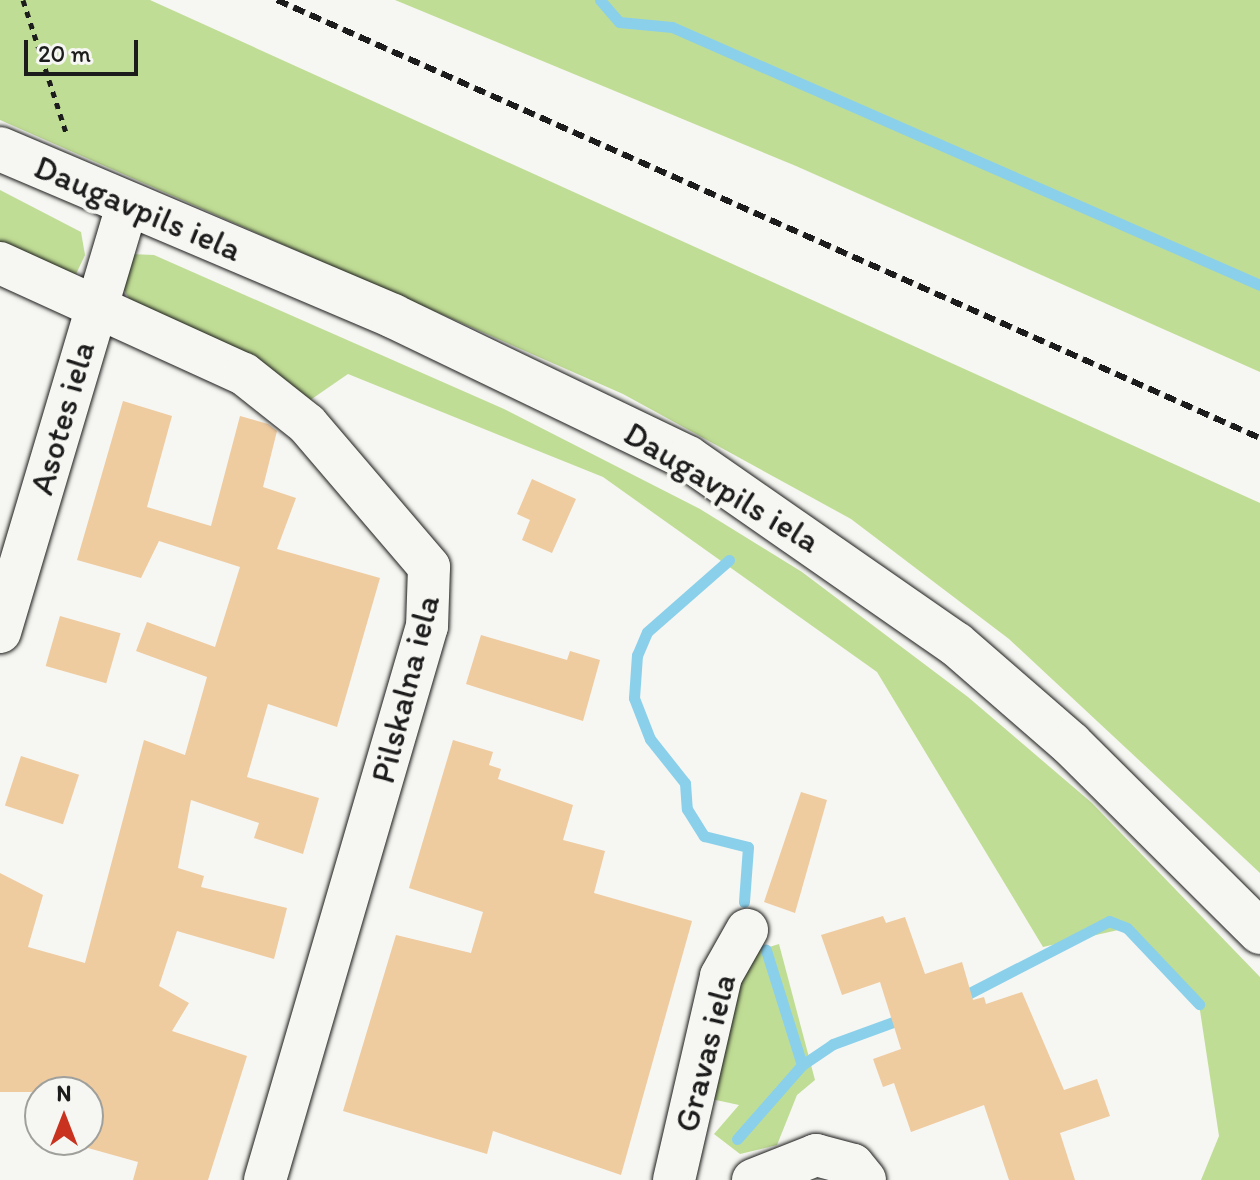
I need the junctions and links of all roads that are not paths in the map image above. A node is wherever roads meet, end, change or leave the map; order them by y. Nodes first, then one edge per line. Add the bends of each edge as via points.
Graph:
1 (0, 149) edge
2 (127, 205) junction
3 (0, 263) edge
4 (96, 304) junction
5 (0, 632) edge
6 (747, 930) dead end
7 (1260, 932) edge
8 (265, 1180) edge
9 (674, 1180) edge
10 (753, 1180) edge
11 (865, 1180) edge

1 - 2 highway, Daugavpils iela
2 - 4 street, Asotes iela
2 - 7 highway, Daugavpils iela via 393,316 688,458 956,644 1071,744
3 - 4 street
4 - 5 street, Asotes iela
4 - 8 street, Pilskalna iela via 204,353 278,398 404,529 434,585 368,840
6 - 9 street, Gravas iela via 721,976
10 - 11 street via 816,1155 853,1165

